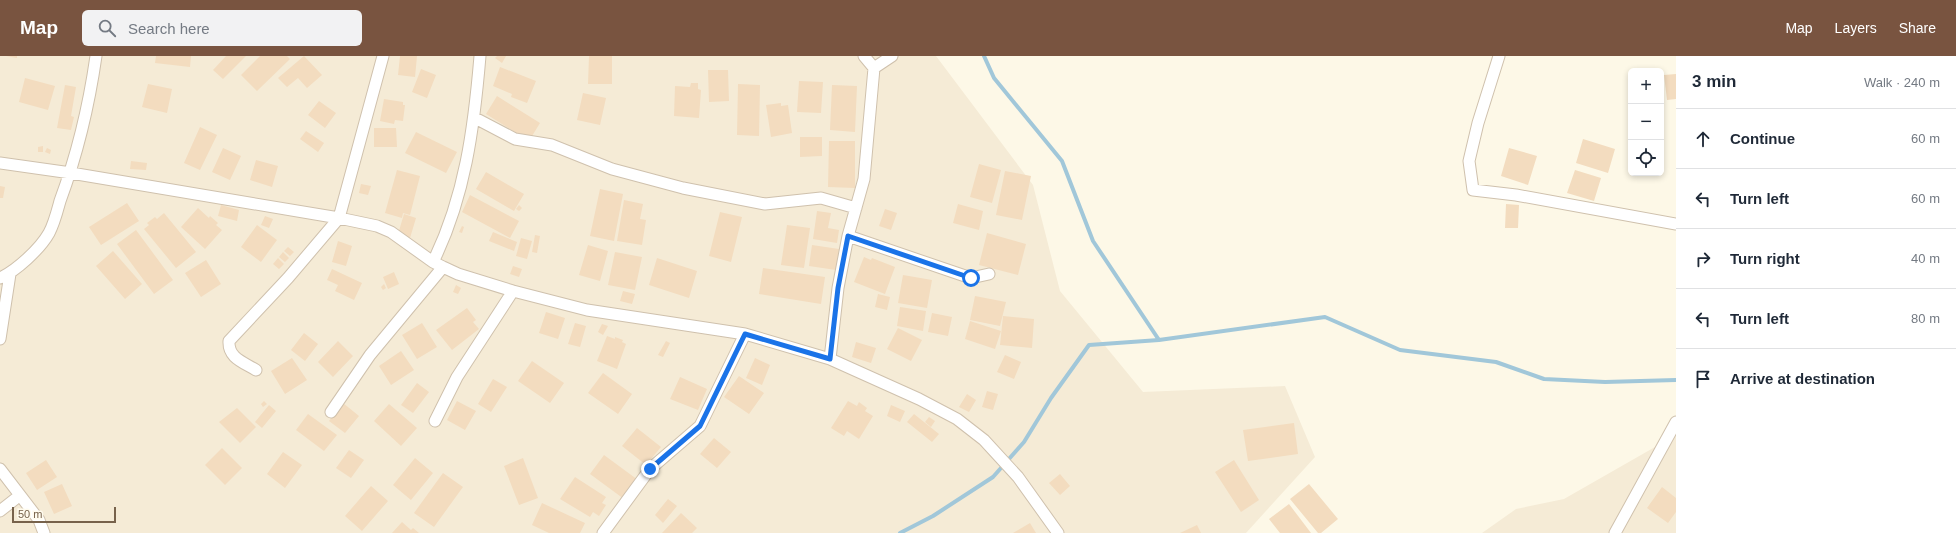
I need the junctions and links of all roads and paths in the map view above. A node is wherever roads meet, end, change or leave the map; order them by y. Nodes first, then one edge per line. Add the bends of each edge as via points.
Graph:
1 (96, 56) edge
2 (383, 56) edge
3 (480, 56) edge
4 (864, 56) edge
5 (872, 56) edge
6 (892, 56) edge
7 (1499, 56) edge
8 (874, 68) junction
9 (475, 118) junction
10 (0, 164) edge
11 (71, 173) junction
12 (856, 208) junction
13 (339, 218) junction
14 (1676, 224) edge
15 (848, 236) junction
16 (438, 264) junction
17 (989, 274) dead end
18 (5, 276) edge
19 (513, 291) junction
20 (745, 334) junction
21 (0, 339) edge
22 (830, 359) junction
23 (256, 370) dead end
24 (331, 412) dead end
25 (435, 421) dead end
26 (1676, 422) edge
27 (0, 469) edge
28 (19, 496) junction
29 (0, 511) edge
30 (44, 533) edge
31 (603, 533) edge
32 (1058, 533) edge
33 (1615, 533) edge

1 - 11 street
2 - 13 street
3 - 9 street
4 - 8 street
5 - 8 street
6 - 8 street
7 - 14 street via 1468,161 1473,190 1516,195
8 - 12 street via 864,179
9 - 12 street via 515,138 552,145 612,169 683,188 765,204 821,198
9 - 16 street via 457,206
10 - 11 street
11 - 13 street
11 - 18 street via 49,233 35,250
12 - 15 street
13 - 16 street via 377,226 391,232
13 - 23 street via 229,341 228,350 232,356
15 - 17 street via 971,278
15 - 22 street via 838,288
16 - 19 street via 458,274
16 - 24 street
18 - 21 street
19 - 20 street via 601,313
19 - 25 street via 457,377
20 - 22 street
20 - 31 street via 700,426 650,469
22 - 32 street via 920,399 957,419 984,440 1018,477
26 - 33 street
27 - 28 street
28 - 29 street
28 - 30 street via 39,520

